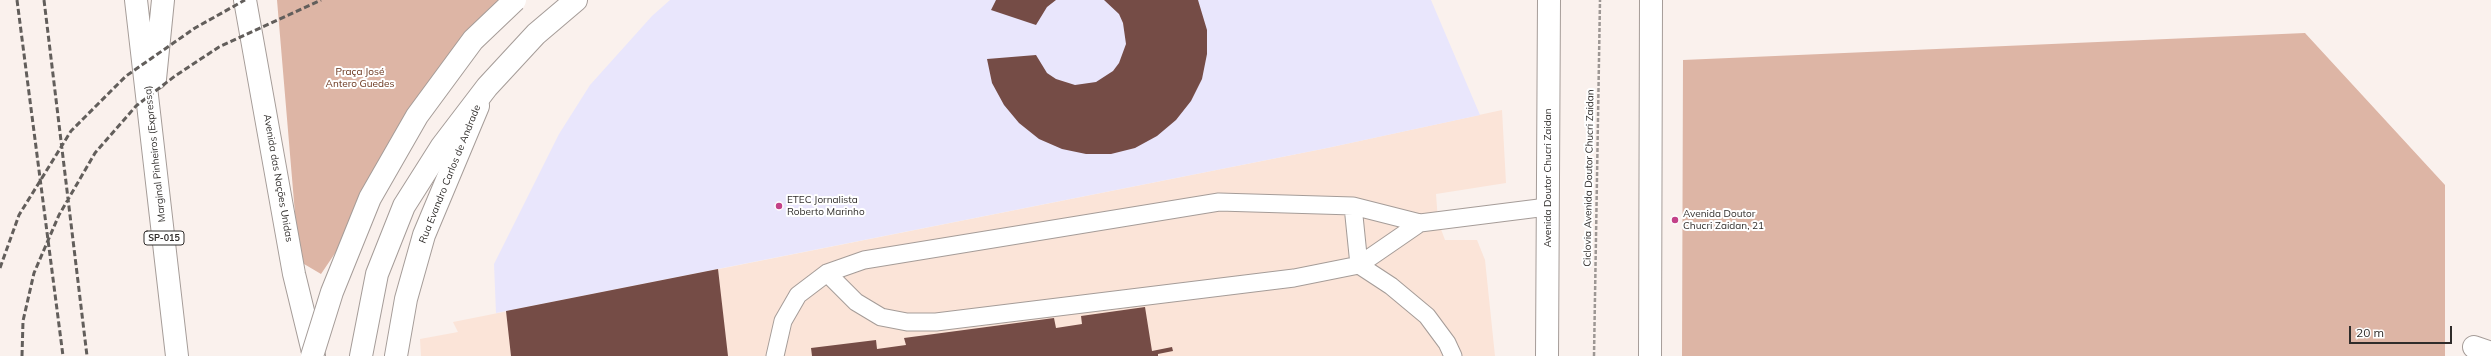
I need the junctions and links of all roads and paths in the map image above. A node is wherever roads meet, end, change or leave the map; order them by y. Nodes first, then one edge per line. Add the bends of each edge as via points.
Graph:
1 (136, 0) edge
2 (163, 0) edge
3 (245, 0) edge
4 (515, 0) edge
5 (576, 0) edge
6 (1548, 0) edge
7 (1600, 0) edge
8 (1651, 0) edge
9 (487, 87) junction
10 (152, 120) junction
11 (1352, 206) junction
12 (1548, 207) junction
13 (1420, 223) junction
14 (1359, 265) junction
15 (827, 273) junction
16 (177, 356) edge
17 (313, 356) edge
18 (362, 356) edge
19 (396, 356) edge
20 (775, 356) edge
21 (1452, 356) edge
22 (1547, 356) edge
23 (1594, 356) edge
24 (1650, 356) edge

1 - 10 main road, Marginal Pinheiros (Expressa) / SP-015
2 - 10 main road
3 - 17 main road, Avenida das Nações Unidas via 294,274
4 - 17 main road, bridge via 473,40 426,103 370,198 332,292
5 - 9 main road via 536,34
6 - 12 main road, Avenida Doutor Chucri Zaidan
7 - 23 path, Ciclovia Avenida Doutor Chucri Zaidan
8 - 24 main road
9 - 18 main road via 442,146 404,206 377,274
9 - 19 main road, Rua Evandro Carlos de Andrade via 424,235 406,299
10 - 16 main road, Marginal Pinheiros (Expressa) / SP-015
11 - 13 lane
11 - 14 lane
11 - 15 lane via 1219,202 864,260
12 - 13 lane
12 - 22 main road, Avenida Doutor Chucri Zaidan
13 - 14 lane
14 - 15 lane via 1294,278 936,322 907,322 881,318 856,302
14 - 21 lane via 1391,286 1427,316 1447,343
15 - 20 lane via 798,295 783,321

